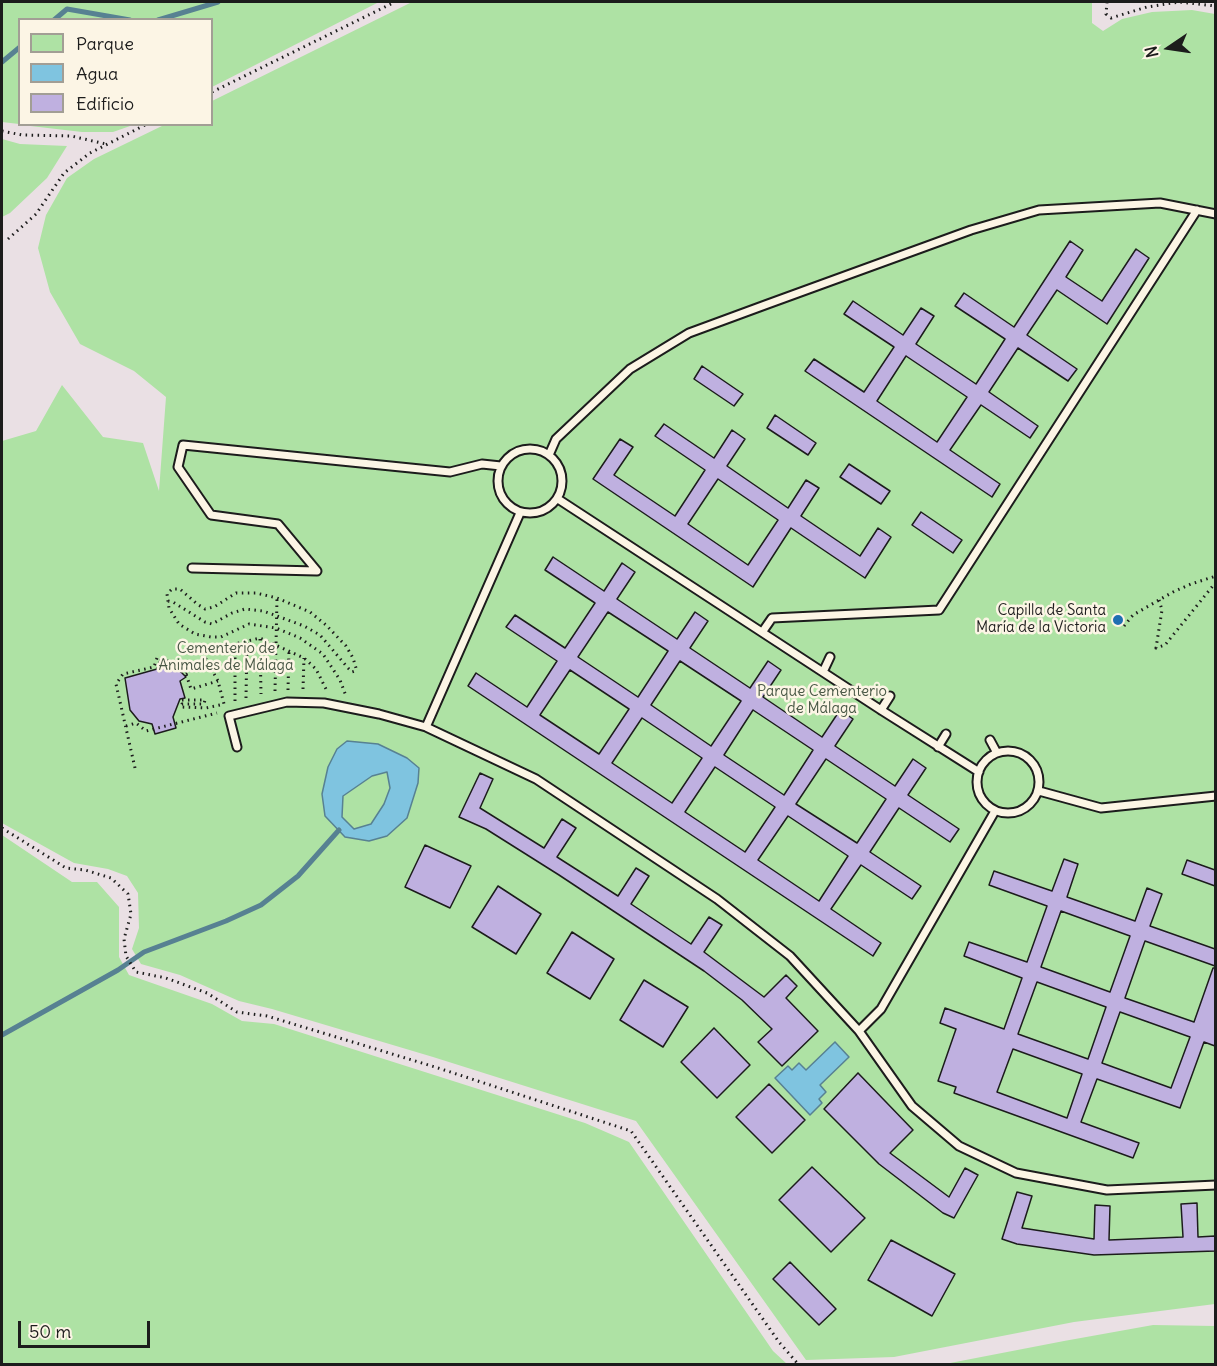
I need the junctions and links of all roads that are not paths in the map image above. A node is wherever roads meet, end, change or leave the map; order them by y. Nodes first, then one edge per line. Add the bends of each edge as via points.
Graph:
1 (1197, 210) junction
2 (1215, 214) edge
3 (549, 455) junction
4 (501, 466) junction
5 (558, 499) junction
6 (520, 513) junction
7 (192, 568) dead end
8 (763, 631) junction
9 (830, 657) dead end
10 (823, 672) junction
11 (890, 696) dead end
12 (881, 710) junction
13 (426, 727) junction
14 (946, 734) dead end
15 (990, 740) dead end
16 (237, 747) dead end
17 (938, 747) junction
18 (997, 753) junction
19 (979, 771) junction
20 (1039, 790) junction
21 (1215, 796) edge
22 (995, 811) junction
23 (859, 1031) junction
24 (1215, 1185) edge

1 - 2 lane
1 - 3 lane via 1160,202 1040,210 971,230 689,333 630,369 556,438
1 - 8 lane via 939,610 772,618
3 - 4 lane via 537,449 522,449
3 - 5 lane via 560,468 563,483
4 - 6 lane via 497,480 500,494 508,506
4 - 7 lane via 482,464 450,471 183,444 178,467 212,515 278,524 317,571
5 - 6 lane via 541,512
5 - 8 lane
6 - 13 lane
8 - 10 lane
9 - 10 lane
10 - 12 lane
11 - 12 lane
12 - 17 lane
13 - 16 lane via 324,703 287,702 229,716
13 - 23 lane via 536,779 717,899 790,956
14 - 17 lane
15 - 18 lane
17 - 19 lane
18 - 19 lane
18 - 20 lane via 1011,751 1024,755 1040,777
19 - 22 lane via 979,795
20 - 21 lane via 1101,808
20 - 22 lane via 1033,803 1022,811
22 - 23 lane via 881,1009
23 - 24 lane via 912,1107 959,1146 1016,1173 1107,1190

